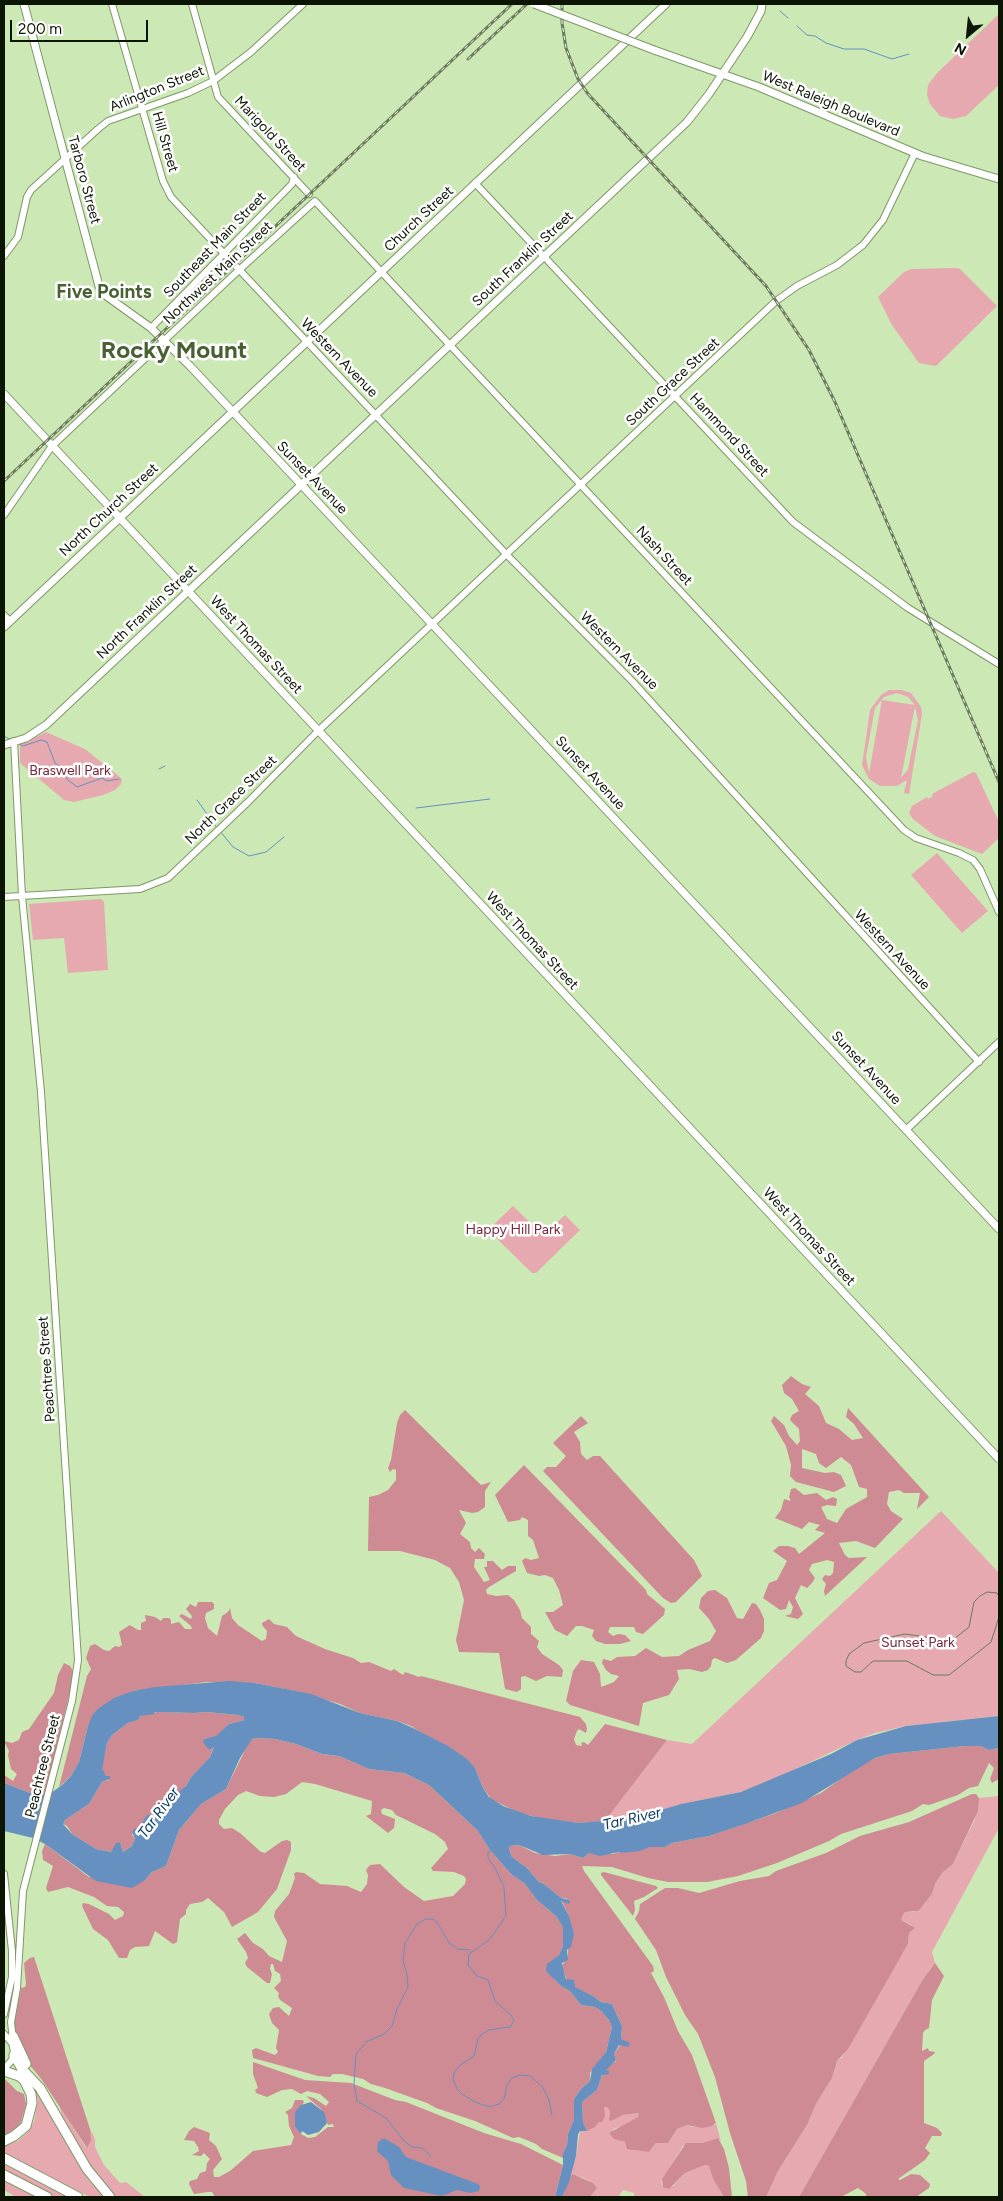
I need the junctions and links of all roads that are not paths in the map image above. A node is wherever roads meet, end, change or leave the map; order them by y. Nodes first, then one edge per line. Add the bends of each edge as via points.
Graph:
1 (24, 4) edge
2 (112, 4) edge
3 (192, 4) edge
4 (303, 4) edge
5 (534, 4) edge
6 (666, 4) edge
7 (762, 4) edge
8 (721, 74) junction
9 (213, 81) junction
10 (143, 109) junction
11 (915, 153) junction
12 (66, 158) junction
13 (294, 177) junction
14 (999, 179) edge
15 (476, 183) junction
16 (309, 194) dead end
17 (315, 201) joint
18 (225, 254) junction
19 (4, 256) edge
20 (544, 257) junction
21 (236, 267) junction
22 (381, 272) junction
23 (151, 328) junction
24 (161, 338) junction
25 (306, 342) junction
26 (450, 346) junction
27 (4, 394) edge
28 (676, 397) junction
29 (232, 412) junction
30 (376, 415) junction
31 (49, 443) junction
32 (301, 485) junction
33 (581, 486) junction
34 (4, 515) edge
35 (120, 516) junction
36 (507, 555) junction
37 (188, 591) junction
38 (4, 614) edge
39 (10, 621) junction
40 (432, 625) junction
41 (4, 627) edge
42 (999, 664) edge
43 (318, 731) junction
44 (14, 741) junction
45 (4, 745) edge
46 (22, 896) junction
47 (4, 897) edge
48 (999, 912) edge
49 (999, 1042) edge
50 (979, 1062) junction
51 (907, 1129) junction
52 (999, 1229) edge
53 (999, 1459) edge
54 (4, 1874) edge
55 (4, 2014) edge
56 (10, 2038) edge
57 (14, 2055) junction
58 (4, 2070) edge
59 (30, 2075) junction
60 (4, 2141) edge
61 (4, 2158) edge
62 (4, 2175) edge
63 (47, 2197) edge
64 (78, 2197) edge
65 (110, 2197) edge

1 - 12 main road, Tarboro Street
2 - 10 street, Hill Street
3 - 9 street, Marigold Street
4 - 9 street, Arlington Street via 251,52
5 - 8 main road, West Raleigh Boulevard, bridge
6 - 15 main road, Church Street
7 - 8 main road, South Franklin Street via 747,37
8 - 11 main road, West Raleigh Boulevard via 811,107
8 - 20 main road, South Franklin Street via 687,122
9 - 10 street, Arlington Street
9 - 13 street, Marigold Street via 218,97
10 - 12 street, Arlington Street via 108,121
10 - 18 street, Hill Street via 166,190
11 - 14 main road, West Raleigh Boulevard
11 - 28 street, South Grace Street via 883,220 863,246 776,301
12 - 19 street, Arlington Street via 31,190 18,237
12 - 23 main road, Tarboro Street via 99,286 104,295
13 - 16 street, Marigold Street
13 - 18 street, Southeast Main Street via 292,184
15 - 20 street, Hammond Street
15 - 22 main road, Church Street
17 - 21 street, Northwest Main Street
17 - 22 street, Nash Street
18 - 21 street, Hill Street
18 - 23 street, Southeast Main Street
20 - 26 main road, South Franklin Street
20 - 28 street, Hammond Street
21 - 24 street, Northwest Main Street
21 - 25 street, Western Avenue
22 - 25 main road, Church Street
22 - 26 street, Nash Street
23 - 24 main road, Tarboro Street
24 - 29 main road, Sunset Avenue
24 - 31 street, Northwest Main Street
25 - 29 main road, Church Street
25 - 30 street, Western Avenue
26 - 30 main road, South Franklin Street
26 - 33 street, Nash Street
27 - 31 main road, West Thomas Street
28 - 33 street, South Grace Street
28 - 42 street, Hammond Street via 793,522 908,608
29 - 32 main road, Sunset Avenue
29 - 35 main road, North Church Street
30 - 32 main road, South Franklin Street
30 - 36 street, Western Avenue
31 - 34 street, Northwest Main Street
31 - 35 main road, West Thomas Street
32 - 37 main road, North Franklin Street
32 - 40 main road, Sunset Avenue
33 - 36 street, South Grace Street
33 - 48 street, Nash Street via 904,830 916,838 973,860
35 - 37 main road, West Thomas Street
35 - 39 main road, North Church Street
36 - 40 street, South Grace Street
36 - 50 street, Western Avenue via 639,688
37 - 43 main road, West Thomas Street
37 - 44 main road, North Franklin Street via 38,732
38 - 39 street
39 - 41 main road, North Church Street
40 - 43 street, North Grace Street
40 - 51 main road, Sunset Avenue
43 - 46 street, North Grace Street via 168,878 140,889
43 - 53 main road, West Thomas Street
44 - 45 main road, North Franklin Street
44 - 46 street, Peachtree Street
46 - 47 street, North Grace Street
46 - 56 street, Peachtree Street via 41,1092 78,1670 21,1905 17,1988
49 - 50 street
50 - 51 street
51 - 52 main road, Sunset Avenue
54 - 55 street via 12,1950 12,1977
56 - 57 street, Peachtree Street
56 - 59 highway
57 - 58 street
57 - 59 highway
58 - 60 highway via 24,2080 32,2103 26,2126
59 - 65 highway via 87,2169
61 - 64 highway
62 - 63 highway

